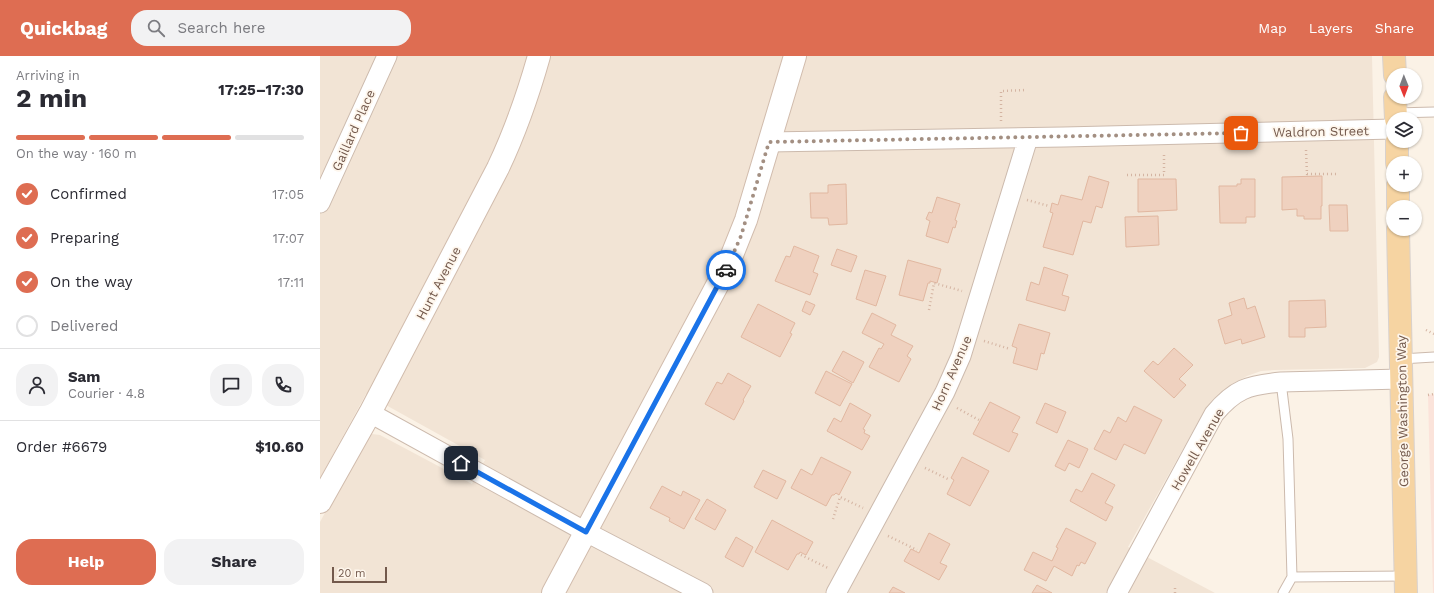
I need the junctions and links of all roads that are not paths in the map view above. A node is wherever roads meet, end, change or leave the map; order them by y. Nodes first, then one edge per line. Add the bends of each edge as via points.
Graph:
1 (387, 56) edge
2 (539, 56) edge
3 (795, 56) edge
4 (1394, 56) edge
5 (1395, 68) edge
6 (1434, 112) edge
7 (1422, 113) edge
8 (1386, 116) edge
9 (1028, 138) junction
10 (769, 142) junction
11 (320, 203) edge
12 (1398, 236) edge
13 (1434, 357) edge
14 (1401, 369) junction
15 (1281, 382) junction
16 (370, 413) junction
17 (320, 502) edge
18 (586, 532) junction
19 (1292, 577) junction
20 (1406, 585) edge
21 (553, 593) edge
22 (703, 593) edge
23 (836, 593) edge
24 (1117, 593) edge
25 (1283, 593) edge

1 - 11 street, Gaillard Place
2 - 16 street, Hunt Avenue via 514,135
3 - 10 street
4 - 5 main road
6 - 7 lane
8 - 9 street, Waldron Street
9 - 10 street, Waldron Street
9 - 23 street, Horn Avenue via 961,356 945,392
10 - 18 street via 741,236 728,265
12 - 14 main road, George Washington Way
13 - 14 lane
14 - 15 street, Howell Avenue
14 - 20 main road, George Washington Way
15 - 19 lane via 1288,439
15 - 24 street, Howell Avenue via 1237,392 1214,414
16 - 17 street, Hunt Avenue
16 - 18 street
18 - 21 street
18 - 22 street
19 - 20 lane
19 - 25 lane

